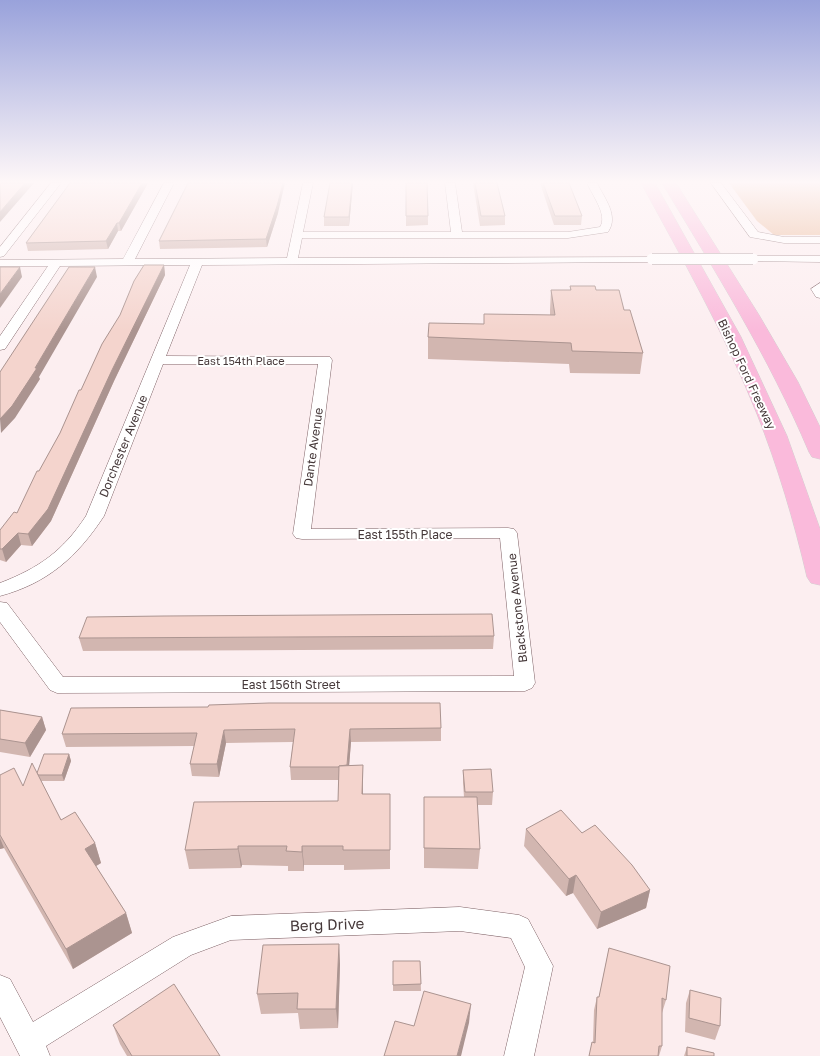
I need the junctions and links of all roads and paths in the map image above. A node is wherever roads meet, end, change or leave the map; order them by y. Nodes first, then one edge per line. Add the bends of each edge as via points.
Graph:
1 (17, 232) edge
2 (143, 232) edge
3 (457, 232) edge
4 (583, 232) edge
5 (675, 232) edge
6 (699, 232) edge
7 (752, 232) edge
8 (298, 235) joint
9 (457, 236) junction
10 (820, 240) edge
11 (0, 254) edge
12 (820, 259) edge
13 (292, 261) junction
14 (57, 262) junction
15 (127, 262) junction
16 (197, 262) junction
17 (0, 263) edge
18 (820, 286) edge
19 (820, 294) edge
20 (0, 346) edge
21 (158, 360) junction
22 (325, 360) joint
23 (820, 452) edge
24 (508, 533) joint
25 (302, 534) joint
26 (820, 577) edge
27 (0, 590) edge
28 (0, 608) edge
29 (525, 683) joint
30 (0, 988) edge
31 (31, 1048) edge
32 (519, 1056) edge

1 - 11 street
2 - 15 street
3 - 9 street
4 - 9 street
5 - 26 highway, Bishop Ford Freeway via 758,391 793,483
6 - 23 highway via 768,346
7 - 10 street via 784,240
8 - 9 street
8 - 13 street
12 - 13 street, bridge
13 - 16 street
14 - 15 street
14 - 17 street
14 - 20 street
15 - 16 street
16 - 21 street, Dorchester Avenue
18 - 19 street via 817,289
21 - 22 street, East 154th Place
21 - 27 street, Dorchester Avenue via 95,516 84,535 70,552 52,565
22 - 25 street, Dante Avenue
24 - 25 street, East 155th Place
24 - 29 street, Blackstone Avenue
28 - 29 street, East 156th Street via 57,685
30 - 31 street
31 - 32 street, Berg Drive via 182,946 231,928 460,919 519,927 539,966

